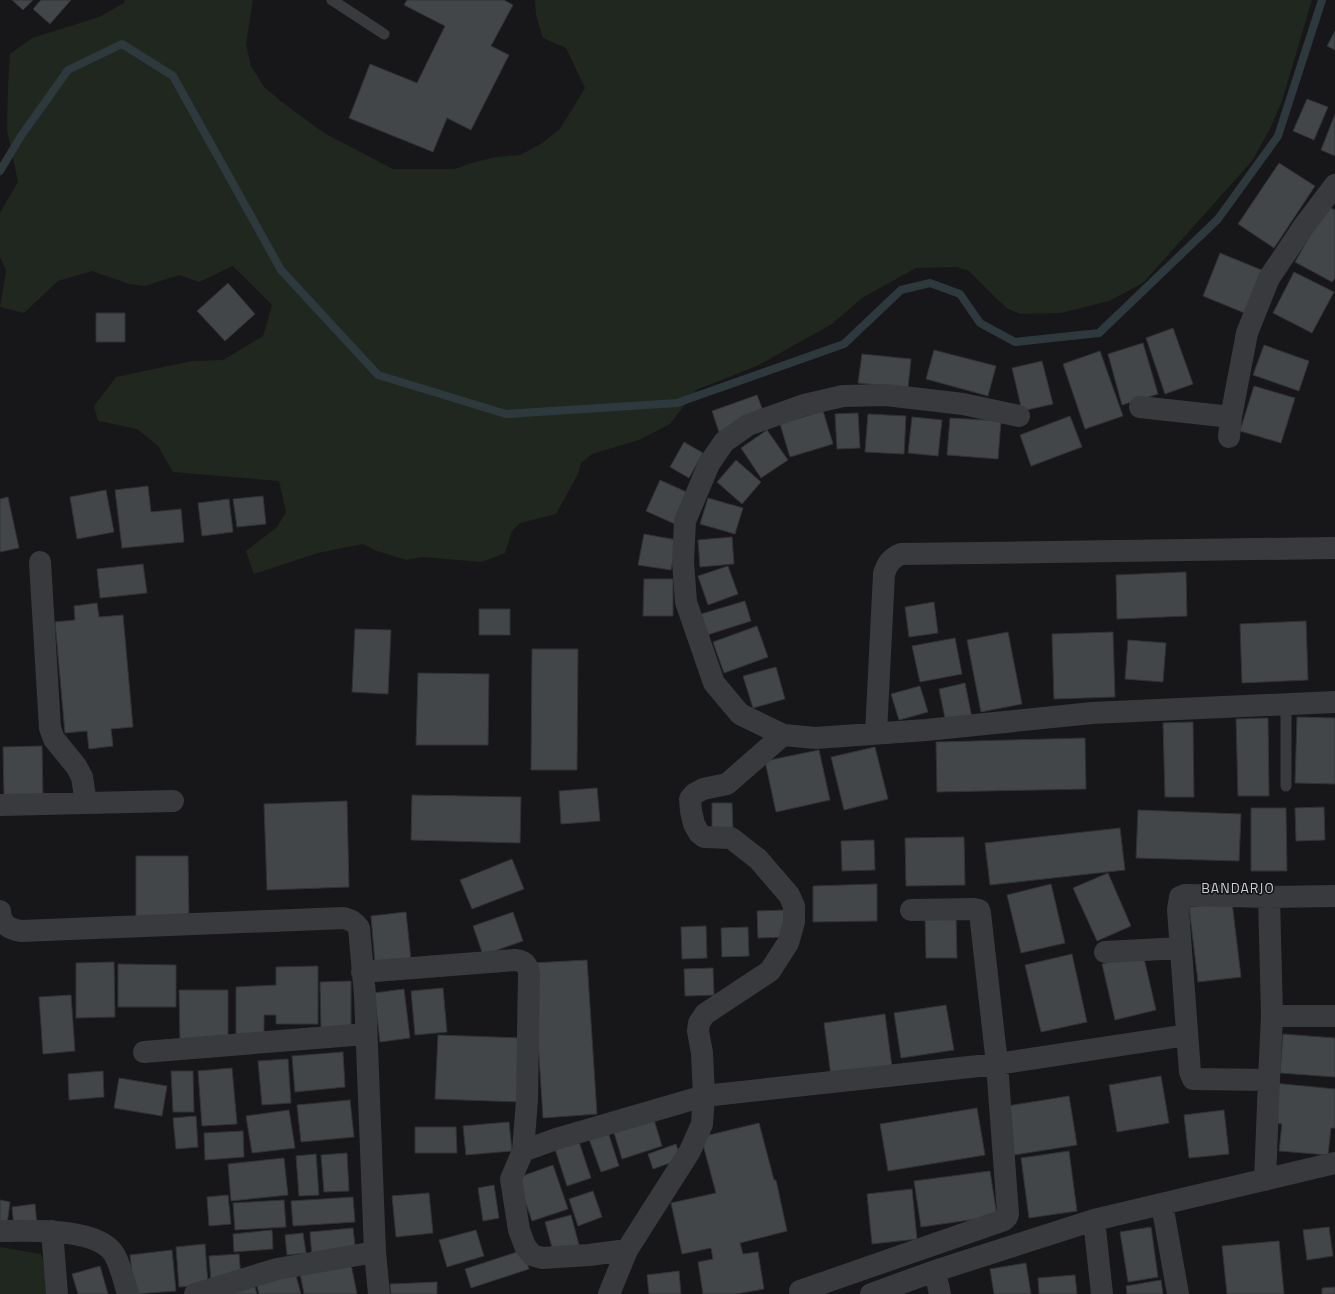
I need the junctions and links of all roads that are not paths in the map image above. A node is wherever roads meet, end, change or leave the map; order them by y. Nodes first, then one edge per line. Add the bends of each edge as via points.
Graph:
1 (332, 0) edge
2 (384, 34) dead end
3 (1335, 185) edge
4 (1140, 407) dead end
5 (1019, 416) dead end
6 (1335, 548) edge
7 (40, 562) dead end
8 (1335, 702) edge
9 (1286, 704) junction
10 (876, 733) junction
11 (782, 735) junction
12 (1286, 786) dead end
13 (173, 801) dead end
14 (86, 804) junction
15 (0, 805) edge
16 (1335, 896) edge
17 (1269, 897) junction
18 (911, 910) dead end
19 (0, 911) edge
20 (1181, 948) junction
21 (1105, 952) dead end
22 (362, 972) junction
23 (1272, 1016) junction
24 (1335, 1016) edge
25 (366, 1034) junction
26 (1187, 1035) junction
27 (144, 1052) dead end
28 (997, 1064) junction
29 (1269, 1080) junction
30 (704, 1096) junction
31 (523, 1151) junction
32 (1335, 1163) edge
33 (1265, 1180) junction
34 (1162, 1204) junction
35 (1094, 1220) junction
36 (0, 1231) edge
37 (52, 1231) junction
38 (627, 1250) junction
39 (375, 1252) junction
40 (935, 1271) junction
41 (800, 1292) dead end
42 (57, 1294) edge
43 (128, 1294) edge
44 (195, 1294) edge
45 (379, 1294) edge
46 (609, 1294) edge
47 (871, 1294) edge
48 (940, 1294) edge
49 (1102, 1294) edge
50 (1178, 1294) edge

1 - 2 lane
3 - 4 street via 1269,278 1247,333 1230,427
5 - 11 street via 963,404 886,396 844,396 804,405 748,425 724,442 710,464 685,521 683,562 686,602 714,683 740,714
6 - 10 street via 894,556 886,566 884,574
7 - 14 street via 50,728 54,740 82,777
8 - 9 street
9 - 10 street via 1092,713
9 - 12 lane
10 - 11 street via 816,738
11 - 30 street via 727,784 703,789 690,799 694,824 699,833 704,837 731,838 758,859 789,895 794,906 794,922 788,943 770,970 705,1014 699,1023
13 - 14 street
14 - 15 street
16 - 17 street
17 - 20 street via 1181,896 1178,910
17 - 23 street
18 - 28 street via 974,908 980,911
19 - 22 street via 6,925 21,931 344,918 351,920 359,928
20 - 21 street
20 - 26 street
22 - 25 street
22 - 31 street via 515,960 526,963 529,973 527,1100
23 - 24 street
23 - 29 street
25 - 27 street
25 - 39 street
26 - 28 street
26 - 29 street via 1190,1072 1193,1079
28 - 30 street
28 - 41 street via 1007,1217
29 - 33 street
30 - 31 street
30 - 38 street via 702,1124 690,1151
31 - 38 street via 511,1179 519,1230 525,1246 532,1255 542,1258
32 - 33 street
33 - 34 street
34 - 35 street
34 - 50 street
35 - 40 street
35 - 49 street
36 - 37 street
37 - 42 street
37 - 43 street via 84,1236 100,1242 113,1252
38 - 46 street
39 - 44 street via 277,1269
39 - 45 street
40 - 47 street
40 - 48 street

